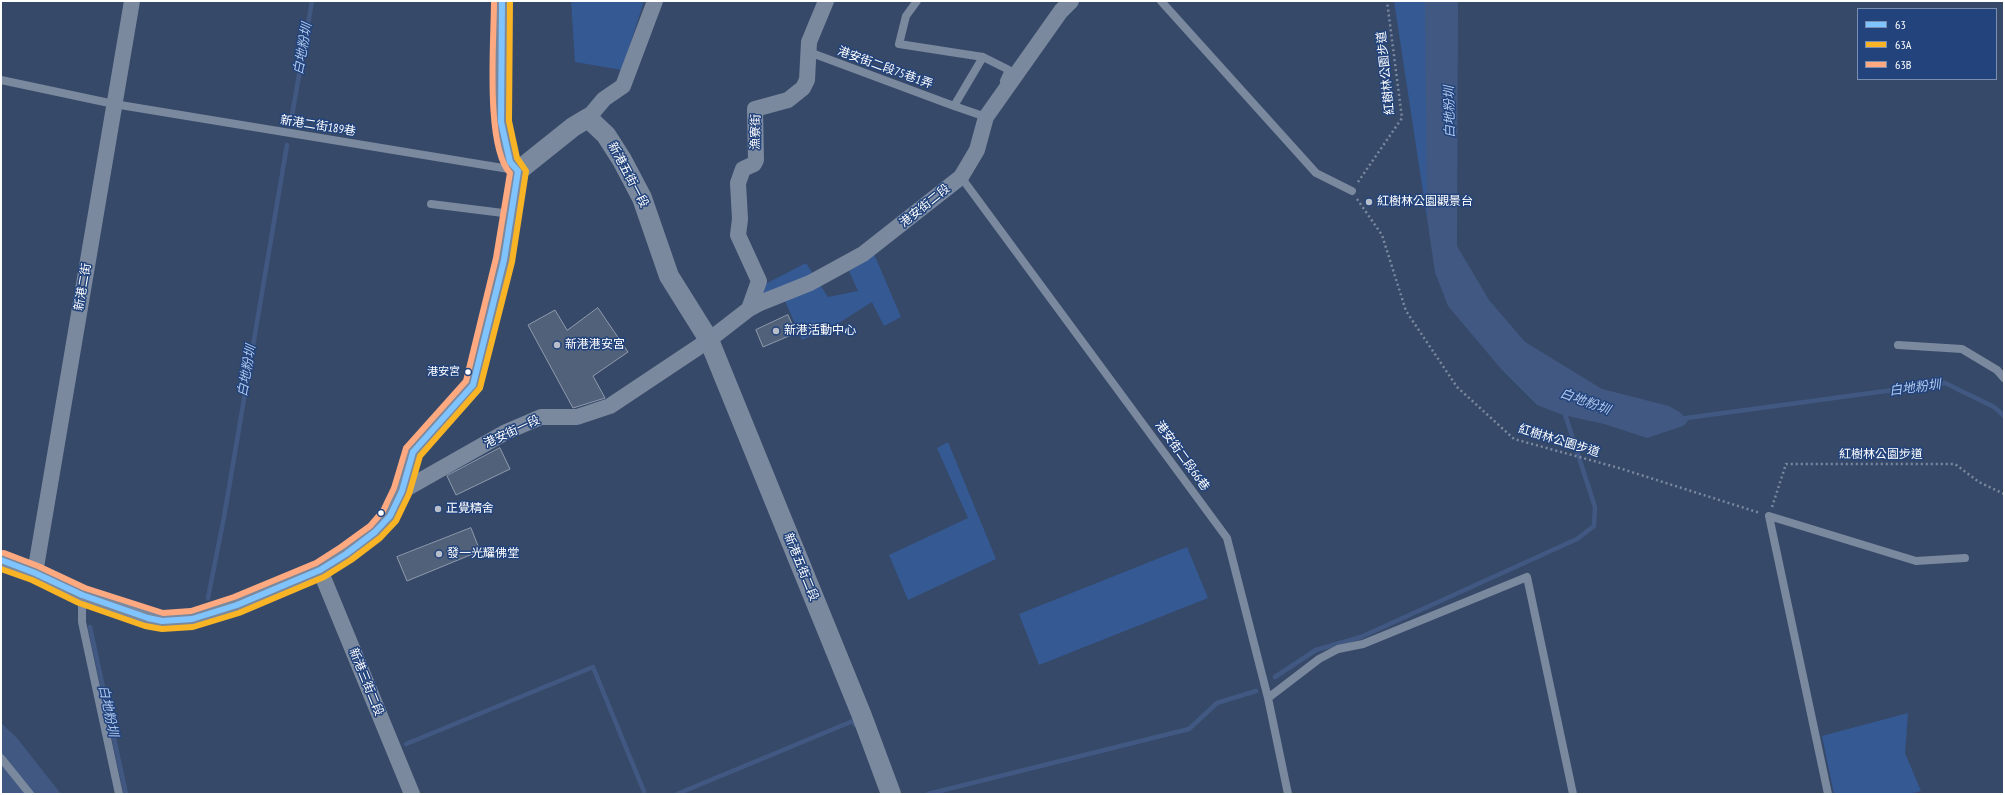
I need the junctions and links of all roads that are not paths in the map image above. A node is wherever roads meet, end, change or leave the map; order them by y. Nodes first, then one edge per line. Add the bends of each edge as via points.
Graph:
1 (132, 1) edge
2 (502, 1) edge
3 (655, 1) edge
4 (826, 1) edge
5 (917, 1) edge
6 (1071, 1) edge
7 (1161, 1) edge
8 (808, 52) junction
9 (983, 57) junction
10 (1, 80) edge
11 (996, 102) junction
12 (114, 104) junction
13 (954, 106) junction
14 (986, 117) junction
15 (588, 118) junction
16 (518, 171) junction
17 (961, 177) junction
18 (1352, 191) road end
19 (431, 204) dead end
20 (511, 214) junction
21 (749, 309) junction
22 (709, 340) junction
23 (1898, 345) dead end
24 (2004, 378) edge
25 (402, 491) junction
26 (1965, 558) dead end
27 (1, 560) edge
28 (320, 570) junction
29 (35, 573) junction
30 (82, 595) junction
31 (1268, 698) junction
32 (1, 758) edge
33 (30, 794) edge
34 (119, 794) edge
35 (412, 794) edge
36 (891, 794) edge
37 (1288, 794) edge
38 (1573, 794) edge
39 (1828, 794) edge

1 - 12 street, 新港二街
2 - 16 street via 501,122 510,162
3 - 15 street via 623,86 604,99
4 - 8 street, 漁寮街 via 809,42
5 - 9 lane via 906,16 899,44
6 - 11 street, 港安街二段 via 1061,11
7 - 18 lane via 1316,173
8 - 13 lane, 港安街二段75巷1弄
8 - 21 street, 漁寮街 via 807,80 797,95 755,109 756,160 754,164 743,169 739,178 738,235 758,281
9 - 11 lane via 1009,70
9 - 13 lane
10 - 12 lane, 新港二街189巷
11 - 14 street, 港安街二段
12 - 16 lane, 新港二街189巷
12 - 29 street, 新港二街
13 - 14 lane, 港安街二段75巷1弄
14 - 17 street, 港安街二段 via 977,150
15 - 16 street
15 - 22 street, 新港五街一段 via 606,135 622,160 642,198 669,276
16 - 20 street
17 - 21 street, 港安街二段 via 863,254 810,282
17 - 31 lane, 港安街二段66巷 via 1227,538
19 - 20 lane
20 - 25 street via 504,260 473,385 413,452
21 - 22 street, 港安街二段
22 - 25 street, 港安街一段 via 610,406 577,417 541,417 506,432
22 - 36 street, 新港五街二段 via 862,716
23 - 24 lane via 1962,349 1997,370
25 - 28 street via 390,516 375,532
26 - 39 lane via 1916,560 1769,516
27 - 29 street
28 - 30 street via 237,605 192,619 162,621
28 - 35 street, 新港三街二段
29 - 30 street
30 - 34 lane via 82,622
31 - 37 lane, 港安街二段66巷
31 - 38 lane via 1319,659 1338,649 1363,644 1527,577
32 - 33 lane

